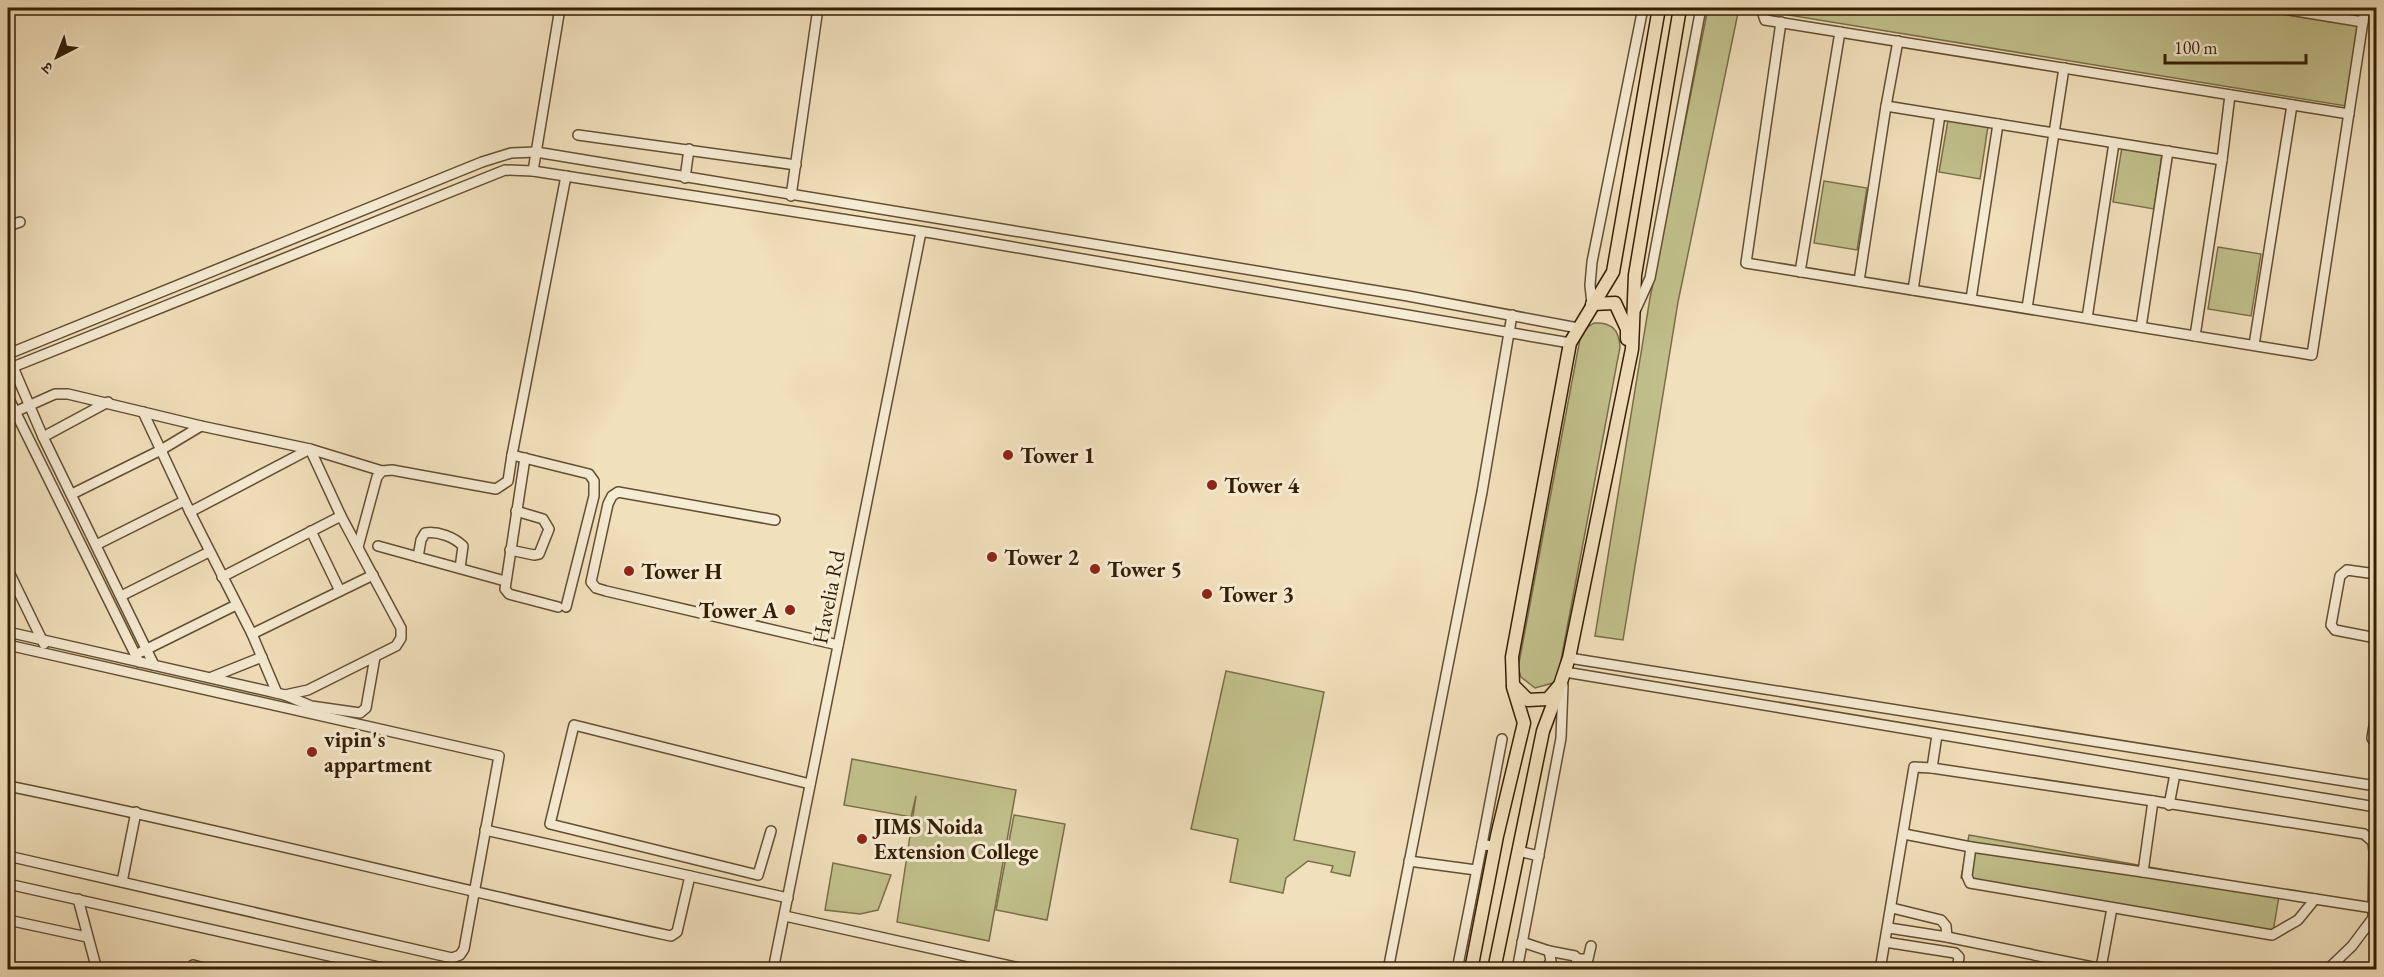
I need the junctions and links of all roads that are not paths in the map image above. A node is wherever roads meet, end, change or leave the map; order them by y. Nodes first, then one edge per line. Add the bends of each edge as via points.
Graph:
1 (560, 8) edge
2 (818, 8) edge
3 (1643, 8) edge
4 (1659, 8) edge
5 (1680, 8) edge
6 (1701, 8) edge
7 (1761, 8) edge
8 (2278, 8) edge
9 (2365, 8) edge
10 (2303, 10) edge
11 (1781, 22) junction
12 (2362, 22) junction
13 (1840, 32) junction
14 (1898, 41) junction
15 (2064, 68) junction
16 (2230, 94) junction
17 (2292, 105) junction
18 (1886, 106) junction
19 (2349, 114) junction
20 (1940, 115) junction
21 (1998, 124) junction
22 (2054, 133) junction
23 (578, 135) dead end
24 (2114, 143) junction
25 (689, 149) junction
26 (536, 152) junction
27 (2168, 152) junction
28 (2222, 160) junction
29 (795, 165) junction
30 (533, 171) junction
31 (566, 176) junction
32 (685, 178) junction
33 (791, 196) junction
34 (20, 222) dead end
35 (967, 225) junction
36 (8, 226) edge
37 (921, 232) junction
38 (964, 238) junction
39 (1800, 272) junction
40 (1859, 281) junction
41 (1912, 290) junction
42 (1971, 299) junction
43 (1592, 303) junction
44 (2027, 308) junction
45 (1635, 312) junction
46 (1512, 315) junction
47 (2087, 318) junction
48 (2141, 327) junction
49 (1578, 328) junction
50 (1509, 331) junction
51 (2195, 336) junction
52 (1570, 343) junction
53 (2254, 345) junction
54 (8, 354) edge
55 (1628, 366) junction
56 (10, 368) edge
57 (8, 398) edge
58 (108, 402) junction
59 (30, 406) junction
60 (143, 412) junction
61 (11, 414) edge
62 (201, 426) junction
63 (43, 437) junction
64 (310, 449) junction
65 (161, 450) junction
66 (512, 455) junction
67 (525, 458) junction
68 (382, 471) junction
69 (72, 494) junction
70 (184, 501) junction
71 (516, 511) junction
72 (189, 512) junction
73 (341, 516) junction
74 (775, 520) dead end
75 (311, 531) junction
76 (96, 545) junction
77 (378, 546) dead end
78 (358, 547) junction
79 (510, 550) junction
80 (210, 552) junction
81 (418, 557) junction
82 (460, 568) junction
83 (8, 570) edge
84 (2376, 574) edge
85 (373, 575) junction
86 (222, 577) junction
87 (505, 581) junction
88 (340, 591) junction
89 (121, 596) junction
90 (236, 604) junction
91 (8, 632) edge
92 (252, 634) junction
93 (2376, 638) edge
94 (43, 641) junction
95 (8, 645) edge
96 (838, 645) junction
97 (146, 650) junction
98 (49, 654) junction
99 (262, 657) junction
100 (375, 657) junction
101 (138, 658) junction
102 (1569, 658) junction
103 (154, 665) junction
104 (212, 677) junction
105 (1563, 678) junction
106 (1513, 686) junction
107 (281, 694) junction
108 (2376, 714) edge
109 (1937, 735) junction
110 (1502, 739) dead end
111 (2376, 745) edge
112 (1932, 768) junction
113 (2175, 774) junction
114 (2332, 780) junction
115 (810, 784) junction
116 (8, 786) edge
117 (2376, 786) edge
118 (2329, 799) junction
119 (2153, 801) junction
120 (2169, 805) junction
121 (2376, 807) edge
122 (136, 812) junction
123 (485, 830) junction
124 (771, 831) dead end
125 (1904, 834) junction
126 (1482, 844) junction
127 (1495, 847) junction
128 (1971, 847) junction
129 (1518, 851) junction
130 (8, 856) edge
131 (1539, 856) junction
132 (1409, 861) junction
133 (1476, 870) junction
134 (2143, 872) junction
135 (690, 876) junction
136 (122, 882) junction
137 (8, 884) edge
138 (474, 894) junction
139 (788, 898) junction
140 (78, 899) junction
141 (2314, 899) junction
142 (1892, 908) junction
143 (2112, 908) junction
144 (2373, 908) junction
145 (785, 916) junction
146 (8, 920) edge
147 (1889, 928) junction
148 (87, 937) junction
149 (1947, 937) junction
150 (1522, 942) junction
151 (1885, 942) junction
152 (1591, 946) dead end
153 (1549, 951) junction
154 (1576, 964) edge
155 (193, 965) dead end
156 (1517, 968) edge
157 (97, 969) edge
158 (210, 969) edge
159 (392, 969) edge
160 (773, 969) edge
161 (1029, 969) edge
162 (1388, 969) edge
163 (1457, 969) edge
164 (1471, 969) edge
165 (1494, 969) edge
166 (1536, 969) edge
167 (1550, 969) edge
168 (1880, 969) edge
169 (1957, 969) edge
170 (2104, 969) edge
171 (2327, 969) edge

1 - 26 street
2 - 29 street
3 - 43 street via 1592,262
4 - 43 main road via 1613,272
5 - 45 main road via 1635,275
6 - 45 street via 1650,278
7 - 11 street via 1765,20
8 - 10 street
9 - 12 street
10 - 12 street
11 - 13 street
11 - 39 street via 1746,263
12 - 19 street
13 - 14 street
13 - 39 street
14 - 15 street
14 - 18 street
15 - 16 street
15 - 22 street
16 - 17 street
16 - 28 street
17 - 19 street
17 - 53 street
18 - 20 street
18 - 40 street
19 - 53 street via 2312,355
20 - 21 street
20 - 41 street
21 - 22 street
21 - 42 street
22 - 24 street
22 - 44 street
23 - 25 street
24 - 27 street
24 - 47 street
25 - 29 street
25 - 32 street
26 - 30 street
26 - 32 street
26 - 54 street via 511,153 482,162
27 - 28 street
27 - 48 street
28 - 51 street
29 - 33 street
30 - 31 street
30 - 56 street via 505,170
31 - 37 street
31 - 66 street
32 - 33 street
33 - 35 street
34 - 36 street
35 - 38 street
35 - 46 street
37 - 38 street
37 - 96 street, Havelia Rd
38 - 50 street
39 - 40 street
40 - 41 street
41 - 42 street
42 - 44 street
43 - 49 main road
43 - 55 main road via 1615,303 1621,312 1627,329
44 - 47 street
45 - 55 main road
46 - 49 street
46 - 50 street
47 - 48 street
48 - 51 street
49 - 52 main road
50 - 52 street
50 - 132 street via 1482,492
51 - 53 street
52 - 106 main road via 1512,657
55 - 102 main road
56 - 59 street
57 - 61 street
58 - 59 street via 55,394
58 - 60 street
58 - 63 street
59 - 61 street
59 - 63 street
60 - 62 street
60 - 65 street
61 - 101 street
62 - 64 street
62 - 65 street
63 - 69 street
64 - 68 street
64 - 72 street
64 - 73 street
65 - 69 street
65 - 70 street
66 - 67 street
66 - 68 street via 508,481 496,489
67 - 71 street
67 - 87 street via 589,474 594,482 594,496 562,607 509,594
68 - 78 street
69 - 76 street
70 - 72 street
70 - 76 street
71 - 79 street
71 - 79 street via 543,519 549,529 539,554
72 - 80 street
73 - 75 street
73 - 78 street
74 - 96 street via 618,492 608,504 591,582 606,591
75 - 86 street
75 - 88 street
76 - 89 street
77 - 81 street
78 - 85 street
79 - 87 street
80 - 86 street
80 - 89 street
81 - 82 street
81 - 82 street via 425,533 433,532 463,546
82 - 87 street
83 - 94 street
84 - 93 street via 2347,570 2342,574 2331,625 2335,630
85 - 88 street
85 - 100 street via 401,628 396,646
86 - 90 street
88 - 92 street
89 - 97 street
90 - 92 street
90 - 97 street
91 - 94 street
92 - 99 street
94 - 98 street
94 - 101 street
95 - 98 street
96 - 115 street, Havelia Rd
97 - 101 street
97 - 103 street
98 - 123 street via 499,756
99 - 104 street
99 - 107 street
100 - 107 street via 308,690
100 - 107 street via 366,708 360,714 310,706
101 - 103 street
102 - 105 main road
102 - 114 street
103 - 104 street
104 - 107 street
105 - 106 main road via 1548,699 1528,700
105 - 109 street
105 - 129 main road via 1543,731
105 - 131 street via 1561,738
106 - 127 main road via 1524,723
108 - 111 street via 2372,738
109 - 112 street
109 - 113 street
110 - 126 street
112 - 119 street
112 - 125 street via 1914,767
113 - 118 street
113 - 120 street
114 - 117 street
114 - 118 street
115 - 124 street via 574,725 549,824 758,875
115 - 139 street, Havelia Rd
116 - 122 street
118 - 121 street
119 - 120 street
119 - 134 street
120 - 144 street via 2364,834 2373,842
122 - 136 street
122 - 138 street
123 - 135 street
123 - 138 street
125 - 128 street
125 - 142 street
126 - 127 street
126 - 133 street
127 - 164 main road
128 - 134 street
128 - 143 street via 1967,876 1971,883
129 - 131 street
129 - 165 main road
130 - 136 street
131 - 150 street
132 - 133 street
132 - 162 street
133 - 163 street
134 - 141 street
135 - 138 street via 677,932 671,936
135 - 139 street
136 - 138 street via 452,958 464,949
137 - 140 street
139 - 145 street, Havelia Rd
140 - 148 street
140 - 159 street
141 - 143 street via 2298,920 2272,935
141 - 144 street
142 - 147 street
142 - 149 street via 1941,920
143 - 170 street
144 - 171 street via 2373,918 2352,946
145 - 160 street, Havelia Rd
145 - 161 street
146 - 148 street
147 - 149 street
147 - 151 street
148 - 157 street
149 - 170 street
150 - 153 street
150 - 156 street
151 - 168 street
151 - 169 street via 1955,953 1959,957
152 - 154 street via 1588,959
153 - 154 street via 1575,956
153 - 167 street
155 - 158 street
156 - 166 street

